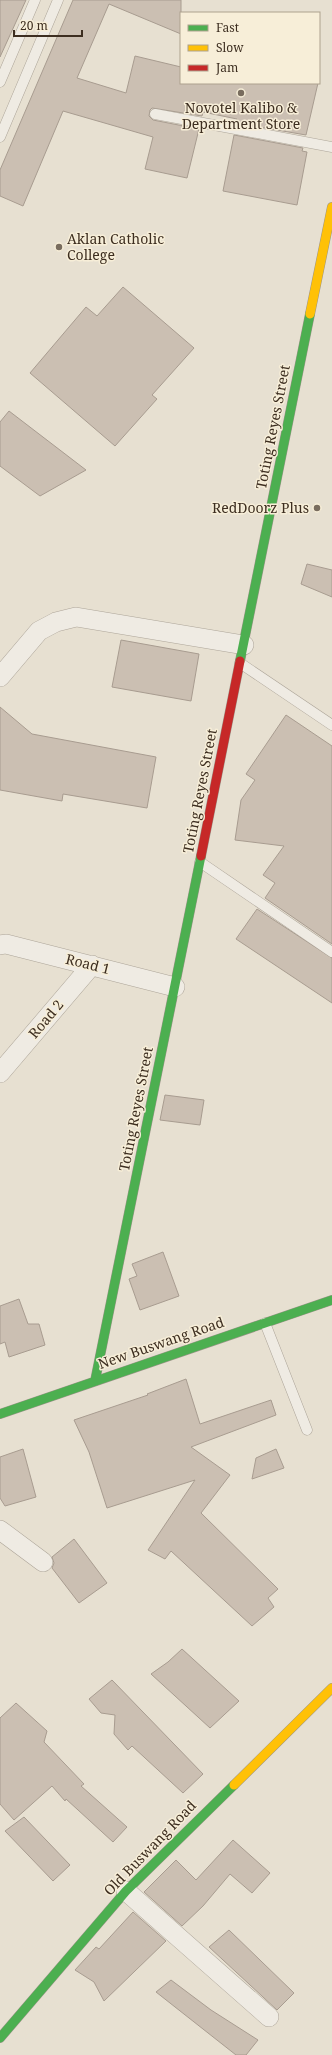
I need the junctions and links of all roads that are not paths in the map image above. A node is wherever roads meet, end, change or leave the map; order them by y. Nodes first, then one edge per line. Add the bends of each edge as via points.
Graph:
1 (35, 0) edge
2 (58, 0) edge
3 (0, 82) edge
4 (155, 114) dead end
5 (0, 137) edge
6 (332, 147) edge
7 (332, 207) edge
8 (244, 644) junction
9 (240, 663) junction
10 (0, 677) edge
11 (332, 725) edge
12 (200, 862) junction
13 (0, 945) edge
14 (332, 952) edge
15 (92, 965) junction
16 (175, 987) junction
17 (0, 1073) edge
18 (332, 1300) edge
19 (265, 1323) junction
20 (95, 1381) junction
21 (0, 1414) edge
22 (307, 1430) dead end
23 (0, 1530) edge
24 (43, 1562) dead end
25 (332, 1688) edge
26 (126, 1891) junction
27 (269, 2017) dead end
28 (0, 2038) edge

1 - 3 lane
2 - 5 lane
4 - 6 lane
7 - 8 street, Toting Reyes Street
8 - 9 street, Toting Reyes Street
8 - 10 street via 76,617 56,622 39,631
9 - 11 lane
9 - 12 street, Toting Reyes Street
12 - 14 lane
12 - 16 street, Toting Reyes Street
13 - 15 street, Road 1 via 6,944
15 - 16 street, Road 1
15 - 17 street, Road 2
16 - 20 street, Toting Reyes Street
18 - 19 street, New Buswang Road
19 - 20 street, New Buswang Road
19 - 22 lane
20 - 21 street, New Buswang Road
23 - 24 street
25 - 26 street, Old Buswang Road
26 - 27 street
26 - 28 street, Old Buswang Road

